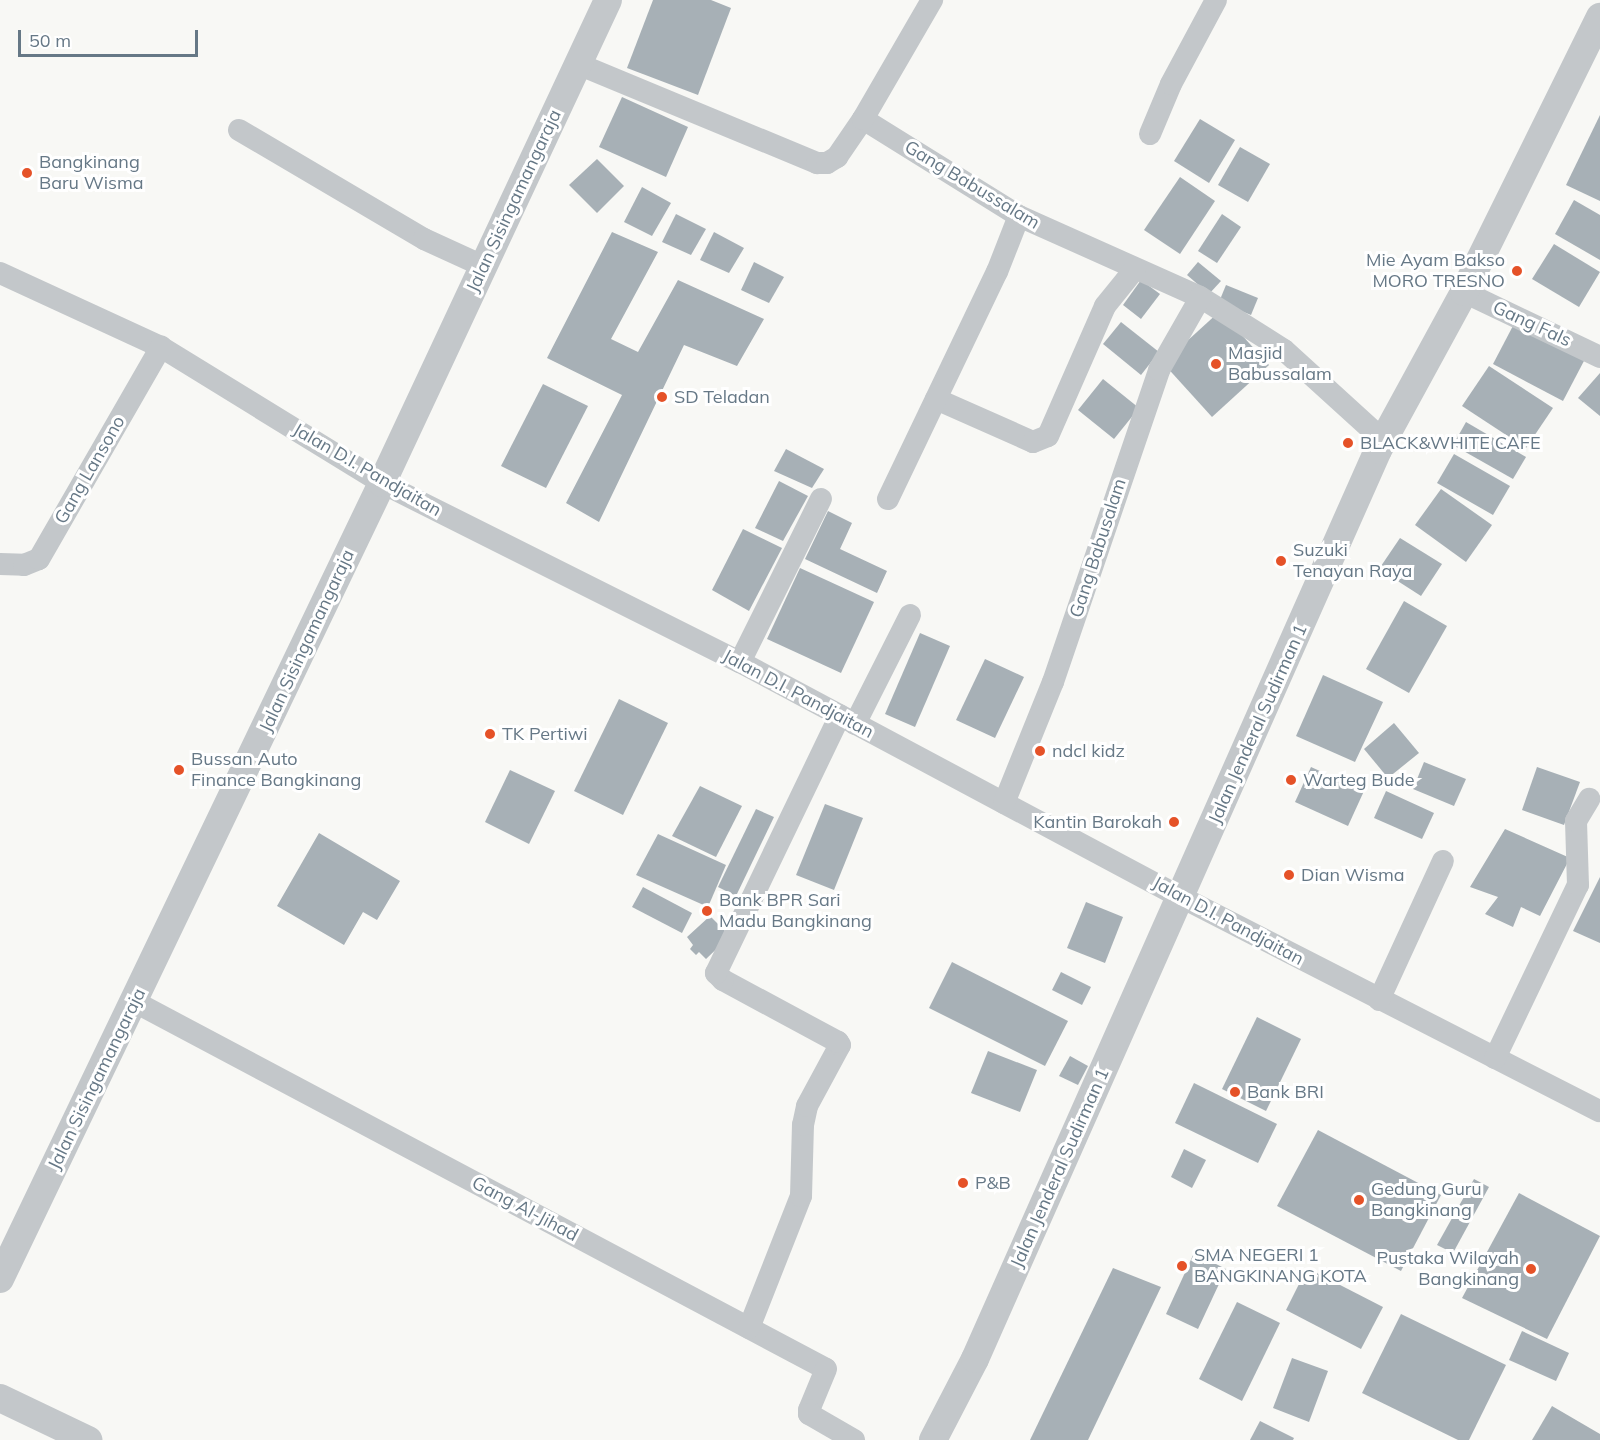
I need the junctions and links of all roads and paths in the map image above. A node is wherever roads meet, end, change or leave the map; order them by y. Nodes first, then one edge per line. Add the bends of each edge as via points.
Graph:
1 (608, 0) edge
2 (932, 0) edge
3 (1216, 0) edge
4 (1600, 17) edge
5 (578, 64) junction
6 (863, 119) junction
7 (239, 130) dead end
8 (1150, 135) dead end
9 (1019, 216) junction
10 (483, 266) junction
11 (1135, 269) junction
12 (0, 273) edge
13 (1464, 292) junction
14 (1200, 298) junction
15 (161, 346) junction
16 (1600, 357) edge
17 (936, 399) junction
18 (1383, 440) junction
19 (382, 483) junction
20 (821, 499) dead end
21 (888, 499) dead end
22 (0, 564) edge
23 (910, 615) dead end
24 (740, 662) junction
25 (847, 720) junction
26 (1589, 799) dead end
27 (1004, 803) junction
28 (1443, 861) dead end
29 (1181, 897) junction
30 (1379, 999) junction
31 (135, 1002) junction
32 (1495, 1058) junction
33 (1600, 1110) edge
34 (0, 1279) edge
35 (749, 1328) junction
36 (0, 1398) edge
37 (78, 1438) edge
38 (854, 1440) edge
39 (933, 1440) edge

1 - 5 street, Jalan Sisingamangaraja
2 - 6 street
3 - 8 street
4 - 13 street, Jalan Jenderal Sudirman 1
5 - 6 street via 818,163 837,157
5 - 10 street, Jalan Sisingamangaraja
6 - 9 street, Gang Babussalam
7 - 10 street via 424,239
9 - 11 street, Gang Babussalam
9 - 17 street via 997,272
10 - 19 street, Jalan Sisingamangaraja
11 - 14 street, Gang Babussalam
11 - 17 street via 1105,306 1048,436 1033,442
12 - 15 street, Jalan D.I. Pandjaitan
13 - 16 street, Gang Fals
13 - 18 street, Jalan Jenderal Sudirman 1
14 - 18 street, Gang Babussalam via 1284,350
14 - 27 street, Gang Babusalam via 1155,380 1057,671
15 - 19 street, Jalan D.I. Pandjaitan
15 - 22 street, Gang Lansono via 39,559 24,565
17 - 21 street
18 - 29 street, Jalan Jenderal Sudirman 1
19 - 24 street, Jalan D.I. Pandjaitan
19 - 31 street, Jalan Sisingamangaraja
20 - 24 street
23 - 25 street
24 - 25 street, Jalan D.I. Pandjaitan
25 - 27 street, Jalan D.I. Pandjaitan
25 - 35 street via 716,973 840,1045 807,1106 801,1196
26 - 32 street via 1576,821 1578,885
27 - 29 street, Jalan D.I. Pandjaitan
28 - 30 street
29 - 30 street, Jalan D.I. Pandjaitan
29 - 39 street, Jalan Jenderal Sudirman 1 via 975,1359
30 - 32 street, Jalan D.I. Pandjaitan
31 - 34 street, Jalan Sisingamangaraja
31 - 35 street, Gang Al-Jihad
32 - 33 street, Jalan D.I. Pandjaitan
35 - 38 street, Gang Al-Jihad via 826,1369 809,1414
36 - 37 street

